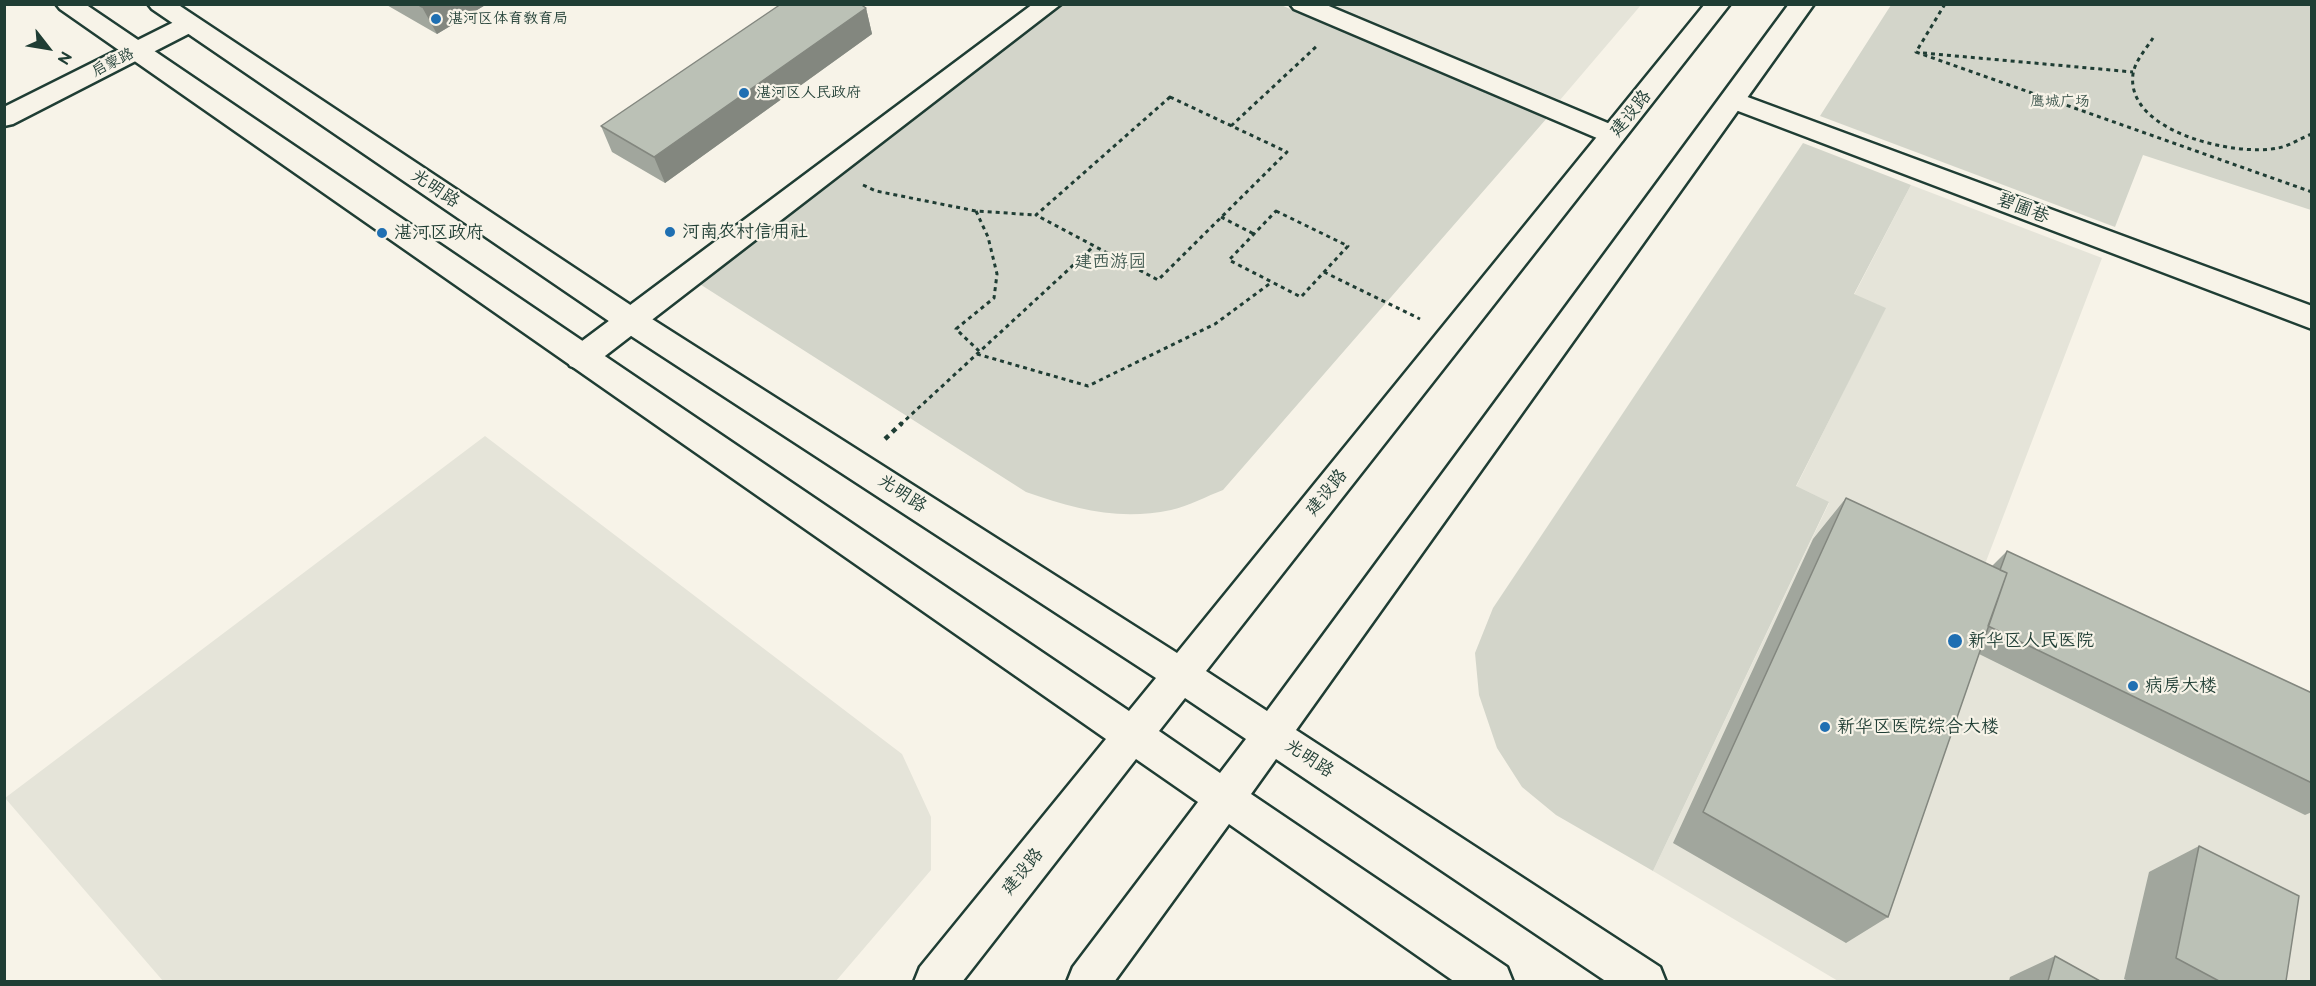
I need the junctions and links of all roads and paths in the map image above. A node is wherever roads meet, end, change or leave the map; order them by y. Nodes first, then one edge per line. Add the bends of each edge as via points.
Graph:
1 (68, 4) edge
2 (160, 4) edge
3 (1049, 4) edge
4 (1302, 4) edge
5 (1718, 4) edge
6 (1802, 4) edge
7 (1945, 4) edge
8 (1343, 22) junction
9 (189, 24) junction
10 (2153, 39) dead end
11 (135, 51) junction
12 (1916, 52) junction
13 (2133, 72) junction
14 (1734, 100) junction
15 (4, 118) edge
16 (1231, 126) junction
17 (2312, 134) edge
18 (1613, 135) junction
19 (828, 172) junction
20 (2312, 192) edge
21 (976, 211) junction
22 (1036, 215) junction
23 (1221, 217) junction
24 (1254, 234) junction
25 (1094, 246) junction
26 (1324, 272) junction
27 (1272, 282) junction
28 (2312, 318) edge
29 (630, 320) junction
30 (1453, 336) junction
31 (979, 353) junction
32 (581, 357) junction
33 (857, 465) junction
34 (1181, 675) junction
35 (1271, 735) junction
36 (1132, 736) junction
37 (1225, 798) junction
38 (935, 981) edge
39 (1088, 981) edge
40 (1491, 981) edge
41 (1645, 981) edge

1 - 11 main road
2 - 9 main road, 光明路
3 - 19 main road
4 - 8 main road
5 - 18 main road, 建设路
6 - 14 main road
7 - 12 path
8 - 16 path
8 - 18 main road
9 - 11 main road, 启蒙路
9 - 29 main road, 光明路
10 - 13 path
11 - 15 main road, 启蒙路
11 - 32 main road
12 - 13 path
12 - 20 path
13 - 17 path via 2141,106 2162,125 2186,135 2254,150 2280,148
14 - 28 main road, 碧圃巷
14 - 35 main road
16 - 22 path via 1170,98
16 - 23 path via 1287,152
18 - 30 main road, 建设路
19 - 21 path via 876,191
19 - 29 main road
21 - 22 path
21 - 31 path via 988,237 997,274 994,298 956,329
22 - 25 path
23 - 24 path
23 - 25 path via 1158,280
24 - 26 path via 1276,211 1348,246
24 - 27 path via 1229,260
25 - 31 path
26 - 27 path via 1301,297
26 - 30 path
27 - 31 path via 1215,324 1088,386
29 - 32 main road
29 - 33 main road, 光明路
30 - 34 main road, 建设路
31 - 33 path
32 - 36 main road
33 - 34 main road, 光明路
34 - 35 main road, 光明路
34 - 36 main road, 建设路
35 - 37 main road
35 - 41 main road, 光明路
36 - 37 main road
36 - 38 main road, 建设路
37 - 39 main road
37 - 40 main road

